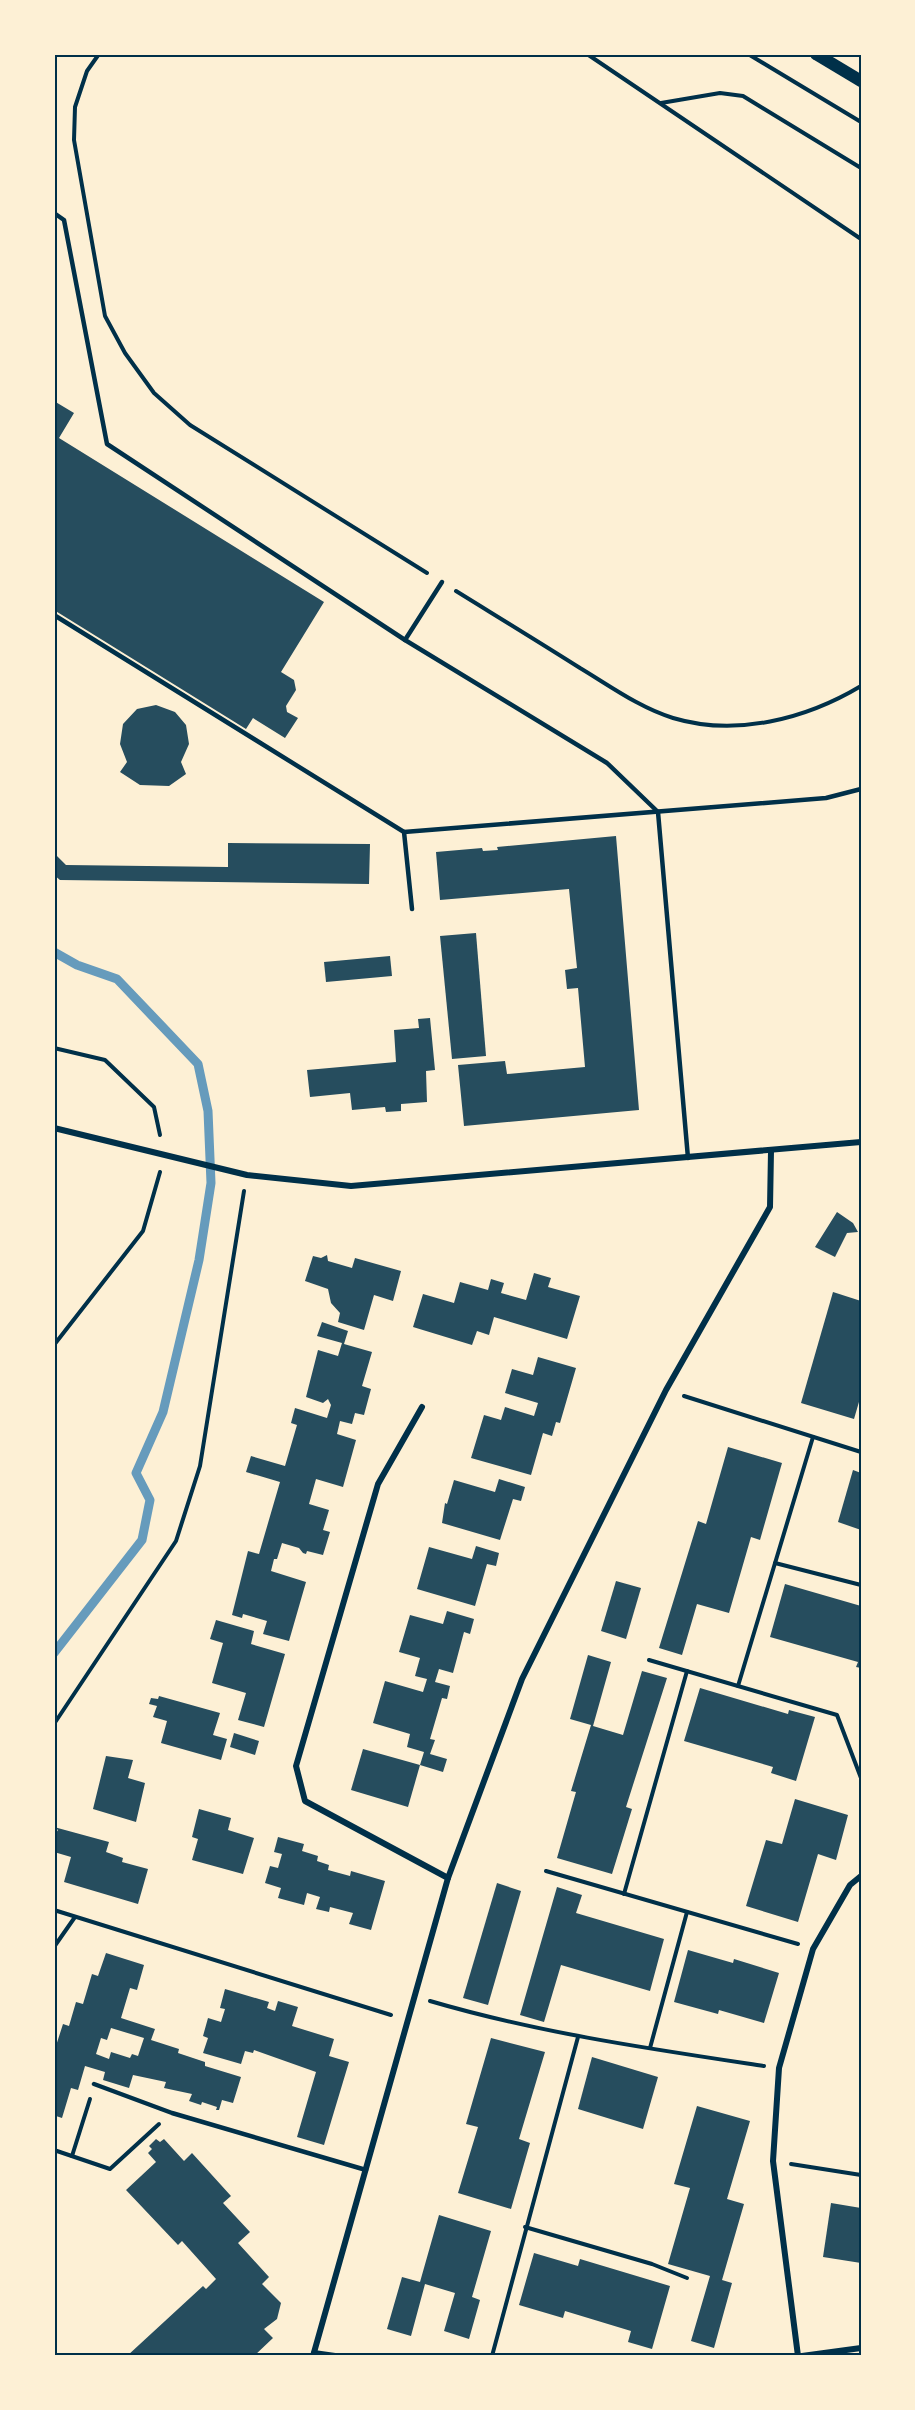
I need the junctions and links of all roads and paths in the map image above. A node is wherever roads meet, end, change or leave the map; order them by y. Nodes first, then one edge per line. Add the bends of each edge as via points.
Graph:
1 (99, 54) edge
2 (587, 54) edge
3 (748, 54) edge
4 (816, 54) edge
5 (861, 81) edge
6 (660, 103) junction
7 (861, 122) edge
8 (861, 168) edge
9 (54, 213) edge
10 (861, 239) edge
11 (442, 582) junction
12 (54, 615) edge
13 (405, 640) junction
14 (861, 686) edge
15 (861, 789) edge
16 (658, 812) junction
17 (404, 832) junction
18 (411, 909) dead end
19 (54, 1048) edge
20 (54, 1128) edge
21 (861, 1142) edge
22 (771, 1151) junction
23 (165, 1154) junction
24 (688, 1158) junction
25 (247, 1175) junction
26 (54, 1345) edge
27 (666, 1390) junction
28 (422, 1407) dead end
29 (813, 1437) junction
30 (861, 1452) edge
31 (775, 1563) junction
32 (861, 1585) edge
33 (649, 1660) dead end
34 (687, 1671) junction
35 (738, 1686) junction
36 (54, 1724) edge
37 (861, 1778) edge
38 (546, 1871) dead end
39 (861, 1876) edge
40 (448, 1878) junction
41 (624, 1894) junction
42 (54, 1910) edge
43 (687, 1912) junction
44 (75, 1917) junction
45 (54, 1947) edge
46 (813, 1949) junction
47 (416, 1997) junction
48 (410, 2021) junction
49 (579, 2037) junction
50 (650, 2048) junction
51 (779, 2068) junction
52 (94, 2084) joint
53 (172, 2113) junction
54 (54, 2150) edge
55 (72, 2156) junction
56 (773, 2162) junction
57 (366, 2170) junction
58 (861, 2175) edge
59 (525, 2227) junction
60 (687, 2278) dead end
61 (861, 2348) edge
62 (314, 2354) edge
63 (334, 2356) edge
64 (492, 2356) edge
65 (800, 2356) edge

1 - 11 path via 87,71 75,107 74,140 105,316 125,353 154,393 189,425
2 - 6 path
3 - 7 path
4 - 5 main road
6 - 8 path via 720,93 743,96
6 - 10 path
9 - 13 lane via 64,220 106,444
11 - 13 lane
11 - 14 path via 628,698 673,718 710,724 779,721
12 - 17 lane
13 - 16 lane via 608,763
15 - 16 lane via 826,798
16 - 17 lane
16 - 24 lane
17 - 18 lane
19 - 23 path via 105,1060 154,1107
20 - 23 street
21 - 22 street
22 - 24 street
22 - 27 street via 770,1207
23 - 25 street
23 - 26 path via 143,1231
24 - 25 street via 351,1186
25 - 36 path via 200,1466 176,1541
27 - 29 path
27 - 40 street via 522,1678
28 - 40 street via 378,1484 296,1766 304,1802
29 - 30 path
29 - 31 path
31 - 32 path
31 - 35 path
33 - 34 path
34 - 35 path
34 - 41 path
35 - 37 path via 837,1715
38 - 41 path
39 - 46 street via 850,1885
40 - 47 street
41 - 43 path
42 - 44 path
43 - 46 path
43 - 50 path
44 - 45 path
44 - 48 path
46 - 51 street
47 - 48 street
47 - 49 path via 499,2021
48 - 57 street
49 - 50 path
49 - 59 path
50 - 51 path
51 - 56 street
52 - 53 lane
52 - 55 path
53 - 55 path via 110,2169
53 - 57 lane
54 - 55 path
56 - 58 path
56 - 65 street
57 - 62 street
59 - 60 path
59 - 64 path
61 - 65 street
62 - 63 street

